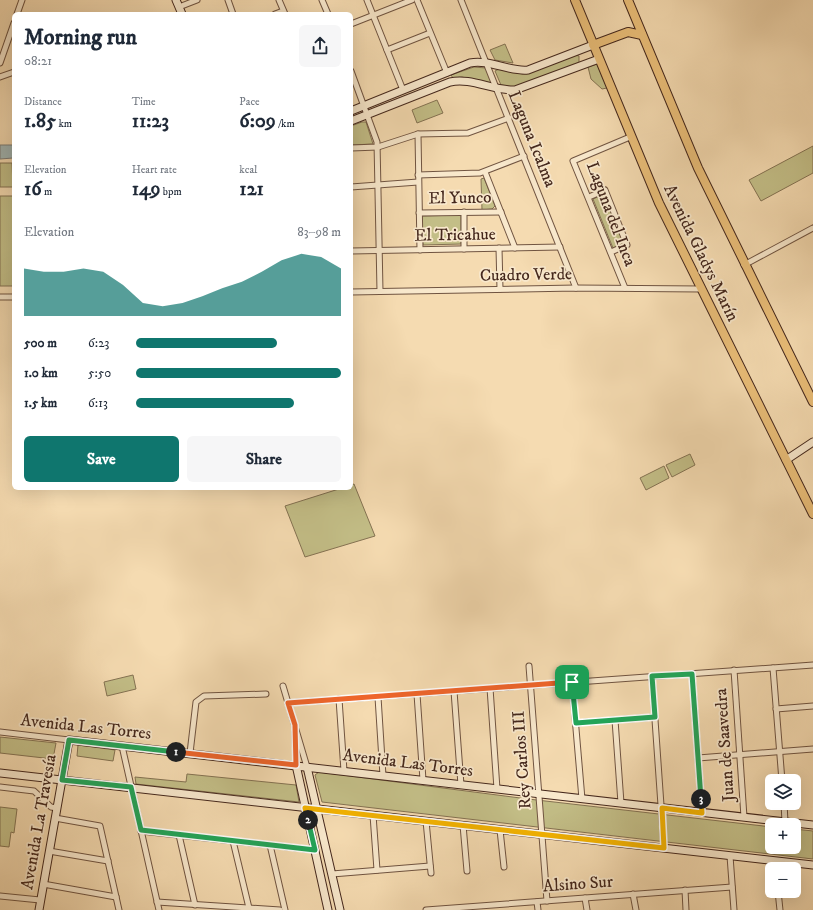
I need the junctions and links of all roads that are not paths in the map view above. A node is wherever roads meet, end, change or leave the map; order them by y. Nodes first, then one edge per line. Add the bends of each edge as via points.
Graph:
1 (22, 0) edge
2 (197, 0) edge
3 (228, 0) edge
4 (279, 0) edge
5 (322, 0) edge
6 (367, 0) edge
7 (412, 0) edge
8 (417, 0) edge
9 (461, 0) edge
10 (575, 0) edge
11 (628, 0) edge
12 (179, 7) edge
13 (18, 12) edge
14 (232, 12) edge
15 (284, 12) edge
16 (327, 12) edge
17 (374, 16) junction
18 (353, 23) edge
19 (12, 29) edge
20 (430, 33) junction
21 (642, 35) junction
22 (593, 45) junction
23 (387, 50) junction
24 (599, 59) junction
25 (0, 63) edge
26 (487, 64) junction
27 (12, 73) edge
28 (447, 73) junction
29 (353, 76) edge
30 (0, 77) edge
31 (497, 89) junction
32 (403, 90) junction
33 (364, 105) junction
34 (353, 110) edge
35 (368, 114) junction
36 (509, 118) junction
37 (353, 120) edge
38 (418, 134) junction
39 (630, 137) junction
40 (378, 147) junction
41 (353, 148) edge
42 (524, 156) junction
43 (485, 172) junction
44 (418, 175) junction
45 (418, 182) junction
46 (379, 185) junction
47 (353, 186) edge
48 (589, 197) junction
49 (464, 212) junction
50 (501, 212) junction
51 (419, 213) junction
52 (813, 228) edge
53 (560, 247) junction
54 (499, 248) junction
55 (515, 248) junction
56 (464, 249) junction
57 (380, 250) junction
58 (420, 250) junction
59 (353, 251) edge
60 (610, 252) junction
61 (744, 265) junction
62 (576, 288) junction
63 (625, 288) junction
64 (500, 289) junction
65 (701, 289) junction
66 (380, 291) junction
67 (353, 292) edge
68 (0, 297) edge
69 (12, 297) edge
70 (813, 402) edge
71 (813, 442) edge
72 (786, 460) junction
73 (813, 514) edge
74 (813, 665) edge
75 (529, 666) dead end
76 (773, 668) junction
77 (734, 670) junction
78 (692, 674) junction
79 (652, 676) junction
80 (572, 682) junction
81 (530, 685) junction
82 (283, 686) dead end
83 (490, 688) junction
84 (454, 691) junction
85 (266, 694) dead end
86 (417, 694) junction
87 (378, 696) junction
88 (339, 699) junction
89 (288, 703) junction
90 (813, 706) edge
91 (776, 708) junction
92 (655, 717) junction
93 (615, 720) junction
94 (576, 723) junction
95 (295, 725) junction
96 (0, 732) edge
97 (69, 740) junction
98 (122, 746) junction
99 (813, 749) edge
100 (780, 751) junction
101 (190, 753) junction
102 (740, 754) junction
103 (698, 758) junction
104 (296, 765) junction
105 (307, 767) junction
106 (344, 771) junction
107 (0, 773) edge
108 (782, 774) edge
109 (383, 776) junction
110 (62, 780) junction
111 (423, 780) junction
112 (461, 785) junction
113 (0, 787) edge
114 (131, 787) junction
115 (497, 789) junction
116 (539, 794) junction
117 (582, 799) junction
118 (621, 804) junction
119 (57, 808) junction
120 (305, 808) junction
121 (662, 808) junction
122 (318, 809) junction
123 (702, 813) junction
124 (373, 815) junction
125 (744, 817) junction
126 (55, 818) junction
127 (765, 820) edge
128 (426, 821) junction
129 (801, 824) edge
130 (463, 825) junction
131 (813, 825) edge
132 (141, 830) junction
133 (500, 830) junction
134 (542, 834) junction
135 (179, 835) junction
136 (233, 841) junction
137 (270, 845) junction
138 (664, 848) junction
139 (315, 850) junction
140 (49, 851) junction
141 (730, 856) junction
142 (776, 861) joint
143 (108, 862) junction
144 (813, 865) edge
145 (430, 866) junction
146 (504, 867) dead end
147 (377, 870) junction
148 (467, 871) dead end
149 (431, 873) dead end
150 (332, 874) junction
151 (43, 884) junction
152 (732, 887) junction
153 (685, 890) junction
154 (633, 894) junction
155 (0, 896) edge
156 (116, 898) junction
157 (586, 898) junction
158 (779, 898) edge
159 (40, 900) junction
160 (547, 901) junction
161 (158, 902) junction
162 (537, 902) junction
163 (195, 905) junction
164 (249, 908) junction
165 (489, 908) edge
166 (441, 909) edge
167 (39, 910) edge
168 (119, 910) edge
169 (159, 910) edge
170 (280, 910) edge
171 (285, 910) edge
172 (328, 910) edge
173 (340, 910) edge
174 (426, 910) edge
175 (538, 910) edge
176 (587, 910) edge
177 (636, 910) edge
178 (686, 910) edge
179 (734, 910) edge
180 (780, 910) edge

1 - 13 street
2 - 12 street
3 - 14 street
4 - 15 street
5 - 16 street
6 - 17 street
7 - 17 street
8 - 20 street
9 - 26 street, Laguna Icalma
10 - 22 main road, Avenida Gladys Marín
11 - 21 main road, Avenida Gladys Marín
17 - 18 street
17 - 23 street
19 - 25 street
20 - 23 street
20 - 28 street
21 - 22 main road via 628,32
21 - 61 main road, Avenida Gladys Marín via 695,162
22 - 24 main road, Avenida Gladys Marín
22 - 26 street via 528,70
23 - 32 street
24 - 31 street via 523,88
24 - 39 main road, Avenida Gladys Marín
26 - 28 street via 473,63
26 - 31 street, Laguna Icalma
27 - 30 street
28 - 32 street
29 - 33 street
31 - 35 street via 453,81
31 - 36 street, Laguna Icalma
32 - 33 street
33 - 34 street
33 - 35 street
35 - 37 street
35 - 40 street
36 - 38 street via 468,132
36 - 42 street, Laguna Icalma
38 - 40 street
38 - 44 street
39 - 48 street, Laguna del Inca via 574,161
39 - 65 main road, Avenida Gladys Marín
40 - 41 street
40 - 46 street
42 - 43 street
42 - 53 street, Laguna Icalma
43 - 44 street
43 - 50 street
44 - 45 street
45 - 46 street
45 - 51 street
46 - 47 street
46 - 57 street
48 - 60 street, Laguna del Inca
48 - 60 street via 605,190 627,245
49 - 50 street, El Yunco
49 - 51 street, El Yunco
49 - 56 street
50 - 55 street
51 - 58 street
52 - 61 street
53 - 55 street, El Tricahue
53 - 62 street, Laguna Icalma
54 - 55 street, El Tricahue
54 - 56 street, El Tricahue
54 - 64 street
56 - 58 street, El Tricahue
57 - 58 street, El Tricahue
57 - 59 street, El Tricahue
57 - 66 street
60 - 63 street, Laguna del Inca
61 - 70 main road, Avenida Gladys Marín
62 - 63 street, Cuadro Verde
62 - 64 street, Cuadro Verde
63 - 65 street, Cuadro Verde
64 - 66 street, Cuadro Verde
65 - 72 main road, Avenida Gladys Marín
66 - 67 street, Cuadro Verde
68 - 69 street
71 - 72 street
72 - 73 main road, Avenida Gladys Marín
74 - 76 street
75 - 81 street, Rey Carlos III
76 - 77 street
76 - 91 street
77 - 78 street
77 - 102 street, Juan de Saavedra
78 - 79 street
78 - 103 street
79 - 80 street
79 - 92 street
80 - 81 street
80 - 94 street
81 - 83 street
81 - 116 street, Rey Carlos III
82 - 89 street
83 - 84 street
83 - 115 street
84 - 86 street
84 - 112 street
85 - 101 street via 200,698 196,702
86 - 87 street
86 - 111 street
87 - 88 street
87 - 109 street
88 - 89 street
88 - 106 street
89 - 95 street
90 - 91 street
91 - 100 street
92 - 93 street
92 - 121 street
93 - 94 street
93 - 118 street
94 - 117 street
95 - 104 street
95 - 105 street
96 - 97 street, Avenida Las Torres
97 - 98 street, Avenida Las Torres
97 - 110 street, Avenida La Travesía
98 - 101 street, Avenida Las Torres
98 - 114 street
99 - 100 street
100 - 102 street
100 - 108 street
101 - 104 street, Avenida Las Torres
102 - 103 street
102 - 125 street, Juan de Saavedra
103 - 123 street
104 - 105 street, Avenida Las Torres
104 - 120 street
105 - 106 street, Avenida Las Torres
105 - 122 street
106 - 109 street, Avenida Las Torres
107 - 110 street
109 - 111 street, Avenida Las Torres
110 - 114 street
110 - 119 street, Avenida La Travesía
111 - 112 street, Avenida Las Torres
112 - 115 street, Avenida Las Torres
113 - 119 street via 34,791
114 - 120 street
114 - 132 street
115 - 116 street, Avenida Las Torres
116 - 117 street, Avenida Las Torres
116 - 134 street, Rey Carlos III
117 - 118 street, Avenida Las Torres
118 - 121 street, Avenida Las Torres
119 - 126 street, Avenida La Travesía
120 - 122 street
120 - 139 street
121 - 123 street, Avenida Las Torres
121 - 138 street
122 - 124 street
122 - 150 street
123 - 125 street, Avenida Las Torres
124 - 128 street
124 - 147 street
125 - 127 street, Avenida Las Torres
126 - 140 street, Avenida La Travesía
126 - 143 street via 100,826
128 - 130 street
128 - 145 street
129 - 131 street, Avenida Las Torres
130 - 133 street
130 - 148 street
132 - 135 street
132 - 161 street
133 - 134 street
133 - 146 street
134 - 138 street
134 - 160 street, Rey Carlos III
135 - 136 street
135 - 163 street
136 - 137 street
136 - 164 street
137 - 139 street
137 - 171 street
138 - 141 street
139 - 172 street
140 - 143 street
140 - 151 street, Avenida La Travesía
141 - 142 street
141 - 152 street
142 - 144 street
143 - 156 street
145 - 147 street
145 - 149 street
147 - 150 street
150 - 173 street
151 - 156 street
151 - 159 street, Avenida La Travesía
152 - 153 street, Alsino Sur
152 - 179 street
153 - 154 street, Alsino Sur
153 - 178 street
154 - 157 street, Alsino Sur
154 - 177 street
155 - 159 street
156 - 168 street
157 - 160 street, Alsino Sur
157 - 176 street
158 - 180 street
159 - 167 street, Avenida La Travesía
160 - 162 street, Alsino Sur
161 - 163 street
161 - 169 street
162 - 165 street, Alsino Sur
162 - 175 street
163 - 164 street
164 - 170 street
165 - 166 street, Alsino Sur
166 - 174 street, Alsino Sur

